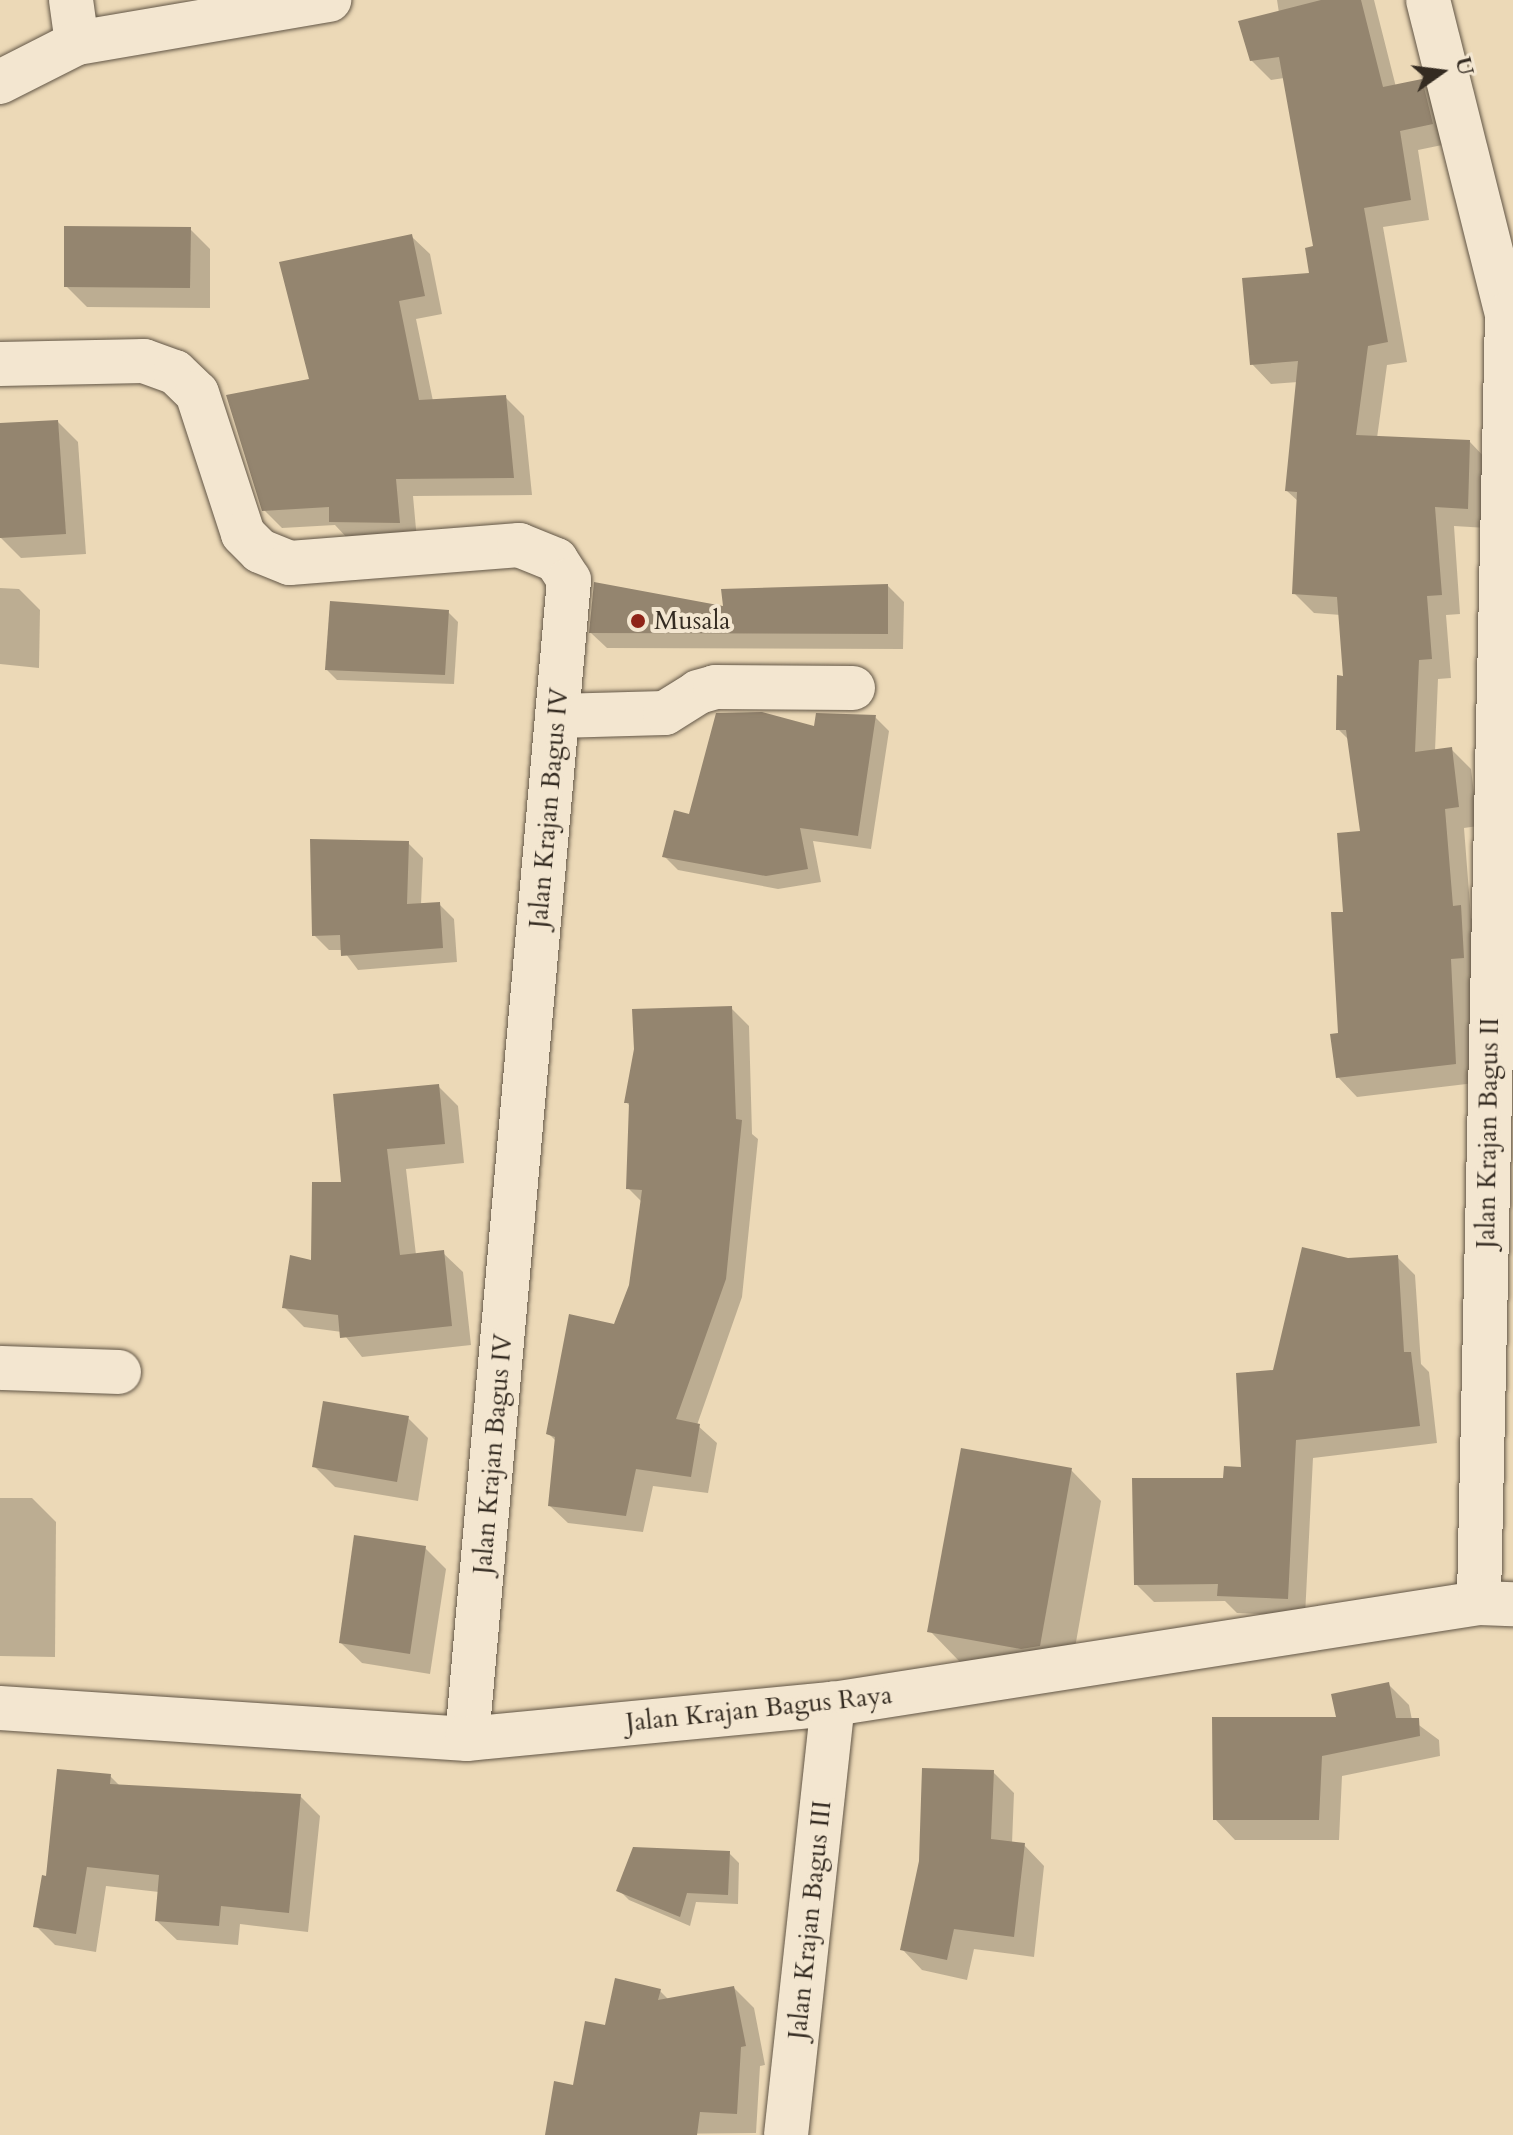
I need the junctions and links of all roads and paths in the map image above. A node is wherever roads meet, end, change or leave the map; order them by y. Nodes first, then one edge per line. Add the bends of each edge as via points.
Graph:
1 (71, 0) edge
2 (329, 0) edge
3 (1428, 0) edge
4 (77, 43) junction
5 (0, 82) edge
6 (1497, 208) edge
7 (0, 364) edge
8 (853, 688) dead end
9 (557, 716) junction
10 (1504, 813) edge
11 (0, 1368) edge
12 (119, 1372) dead end
13 (1496, 1603) edge
14 (833, 1704) junction
15 (0, 1708) edge
16 (467, 1739) junction
17 (786, 2135) edge

1 - 4 street
2 - 4 street
3 - 6 street, Jalan Krajan Bagus II
4 - 5 street
6 - 10 street, Jalan Krajan Bagus II via 1507,315
7 - 9 street, Jalan Krajan Bagus IV via 144,361 175,372 197,393 243,534 260,551 290,563 519,545 556,560 569,580
8 - 9 street via 715,687 665,713
9 - 16 street, Jalan Krajan Bagus IV
10 - 13 street, Jalan Krajan Bagus II
11 - 12 street
13 - 14 street, Jalan Krajan Bagus Raya
14 - 16 street, Jalan Krajan Bagus Raya
14 - 17 street, Jalan Krajan Bagus III
15 - 16 street, Jalan Krajan Bagus Raya

